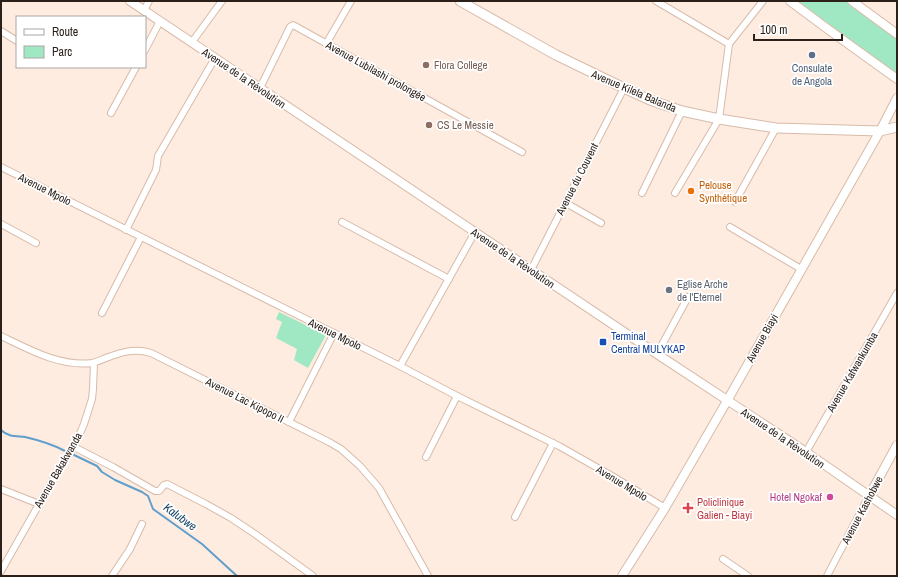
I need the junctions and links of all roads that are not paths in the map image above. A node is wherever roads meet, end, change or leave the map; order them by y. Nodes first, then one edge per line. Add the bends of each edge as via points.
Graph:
1 (130, 1) edge
2 (149, 1) edge
3 (222, 1) edge
4 (351, 1) edge
5 (460, 1) edge
6 (656, 1) edge
7 (763, 1) edge
8 (790, 1) edge
9 (852, 1) edge
10 (144, 10) junction
11 (160, 21) junction
12 (1, 31) edge
13 (897, 34) edge
14 (16, 40) edge
15 (192, 42) junction
16 (326, 44) junction
17 (729, 44) junction
18 (146, 48) edge
19 (215, 58) junction
20 (135, 68) edge
21 (897, 79) edge
22 (260, 88) junction
23 (624, 88) junction
24 (897, 98) edge
25 (682, 111) junction
26 (111, 113) dead end
27 (718, 119) junction
28 (897, 127) edge
29 (776, 128) junction
30 (880, 130) junction
31 (522, 152) dead end
32 (1, 167) edge
33 (642, 193) dead end
34 (675, 193) dead end
35 (735, 202) dead end
36 (566, 203) junction
37 (342, 222) dead end
38 (601, 223) dead end
39 (1, 224) edge
40 (730, 227) dead end
41 (126, 230) junction
42 (475, 232) junction
43 (141, 237) junction
44 (36, 243) dead end
45 (801, 269) junction
46 (531, 270) junction
47 (449, 280) junction
48 (897, 293) edge
49 (688, 297) dead end
50 (102, 313) dead end
51 (334, 333) junction
52 (1, 336) edge
53 (657, 354) junction
54 (94, 362) junction
55 (400, 366) junction
56 (457, 396) junction
57 (727, 401) junction
58 (289, 422) junction
59 (553, 443) junction
60 (897, 445) edge
61 (74, 447) junction
62 (806, 452) junction
63 (426, 457) dead end
64 (1, 489) edge
65 (869, 496) junction
66 (39, 504) junction
67 (665, 508) junction
68 (897, 515) edge
69 (516, 517) dead end
70 (142, 524) dead end
71 (723, 559) dead end
72 (1, 571) edge
73 (112, 576) edge
74 (313, 576) edge
75 (428, 576) edge
76 (622, 576) edge
77 (748, 576) edge
78 (827, 576) edge

1 - 10 street, Avenue de la Révolution
2 - 10 street
3 - 15 street
4 - 16 street
5 - 23 main road, Avenue Kilela Balanda via 556,55
6 - 17 street
7 - 17 street
8 - 21 street
9 - 13 street
10 - 11 street, Avenue de la Révolution
11 - 15 street, Avenue de la Révolution
11 - 18 street
12 - 14 street
15 - 19 street, Avenue de la Révolution
16 - 22 street, Avenue Lubilashi prolongée via 292,26
16 - 31 street, Avenue Lubilashi prolongée
17 - 27 street
19 - 22 street, Avenue de la Révolution
19 - 41 street via 158,156 156,170
20 - 26 street
22 - 42 street, Avenue de la Révolution
23 - 25 main road, Avenue Kilela Balanda
23 - 36 street, Avenue du Couvent
24 - 30 street, Avenue Biayi
25 - 27 main road, Avenue Kilela Balanda
25 - 33 street
27 - 29 main road, Avenue Kilela Balanda
27 - 34 street
28 - 30 main road, Avenue Kilela Balanda
29 - 30 main road, Avenue Kilela Balanda
29 - 35 street
30 - 45 street, Avenue Biayi
32 - 41 street, Avenue Mpolo
36 - 38 street
36 - 46 street, Avenue du Couvent
37 - 47 street
39 - 44 street
40 - 45 street
41 - 43 street, Avenue Mpolo
42 - 46 street, Avenue de la Révolution
42 - 47 street
43 - 50 street
43 - 51 street, Avenue Mpolo
45 - 57 street, Avenue Biayi
46 - 53 street, Avenue de la Révolution
47 - 55 street
48 - 62 street, Avenue Kafwankumba
49 - 53 street
51 - 55 street, Avenue Mpolo
51 - 58 street
52 - 54 street, Avenue Lac Kipopo II via 54,359 74,363
53 - 57 street, Avenue de la Révolution
54 - 58 street, Avenue Lac Kipopo II via 128,351 151,353
54 - 61 street, Avenue Bakakwanda via 92,399
55 - 56 street, Avenue Mpolo
56 - 59 street, Avenue Mpolo
56 - 63 street
57 - 62 street, Avenue de la Révolution
57 - 67 street, Avenue Biayi
58 - 75 street, Avenue Lac Kipopo II via 341,449 360,466 386,499
59 - 67 street, Avenue Mpolo
59 - 69 street
60 - 65 street, Avenue Kashobwe
61 - 66 street, Avenue Bakakwanda
61 - 74 street via 155,491 159,491 167,484 206,504 256,534
62 - 65 street, Avenue de la Révolution
64 - 66 street
65 - 68 street, Avenue de la Révolution
65 - 78 street, Avenue Kashobwe
66 - 72 street, Avenue Bakakwanda
67 - 76 street, Avenue Biayi
70 - 73 street via 130,549
71 - 77 street

